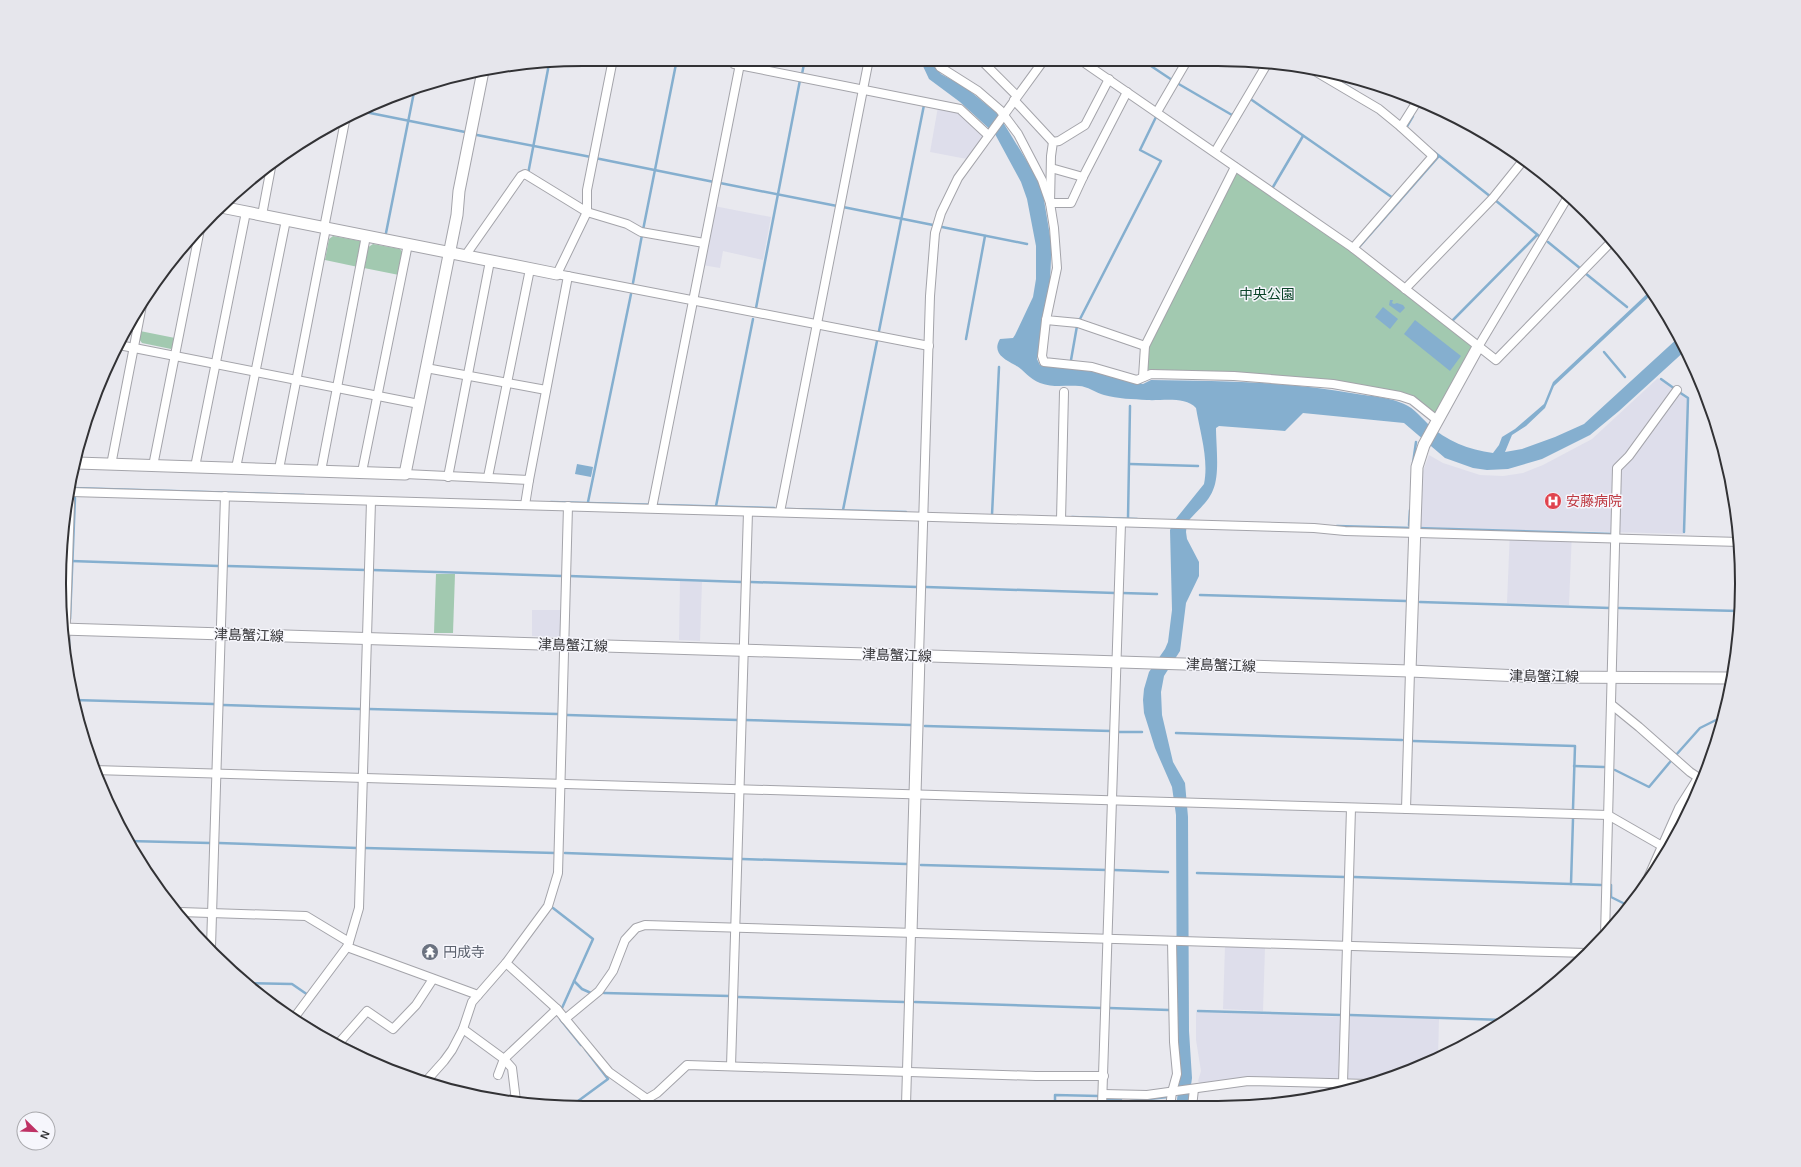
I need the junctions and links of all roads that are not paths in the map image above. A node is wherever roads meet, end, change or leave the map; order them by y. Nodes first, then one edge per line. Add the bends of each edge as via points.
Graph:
1 (612, 66) edge
2 (738, 66) edge
3 (748, 66) edge
4 (868, 66) edge
5 (939, 66) edge
6 (987, 66) edge
7 (1040, 66) edge
8 (1089, 66) edge
9 (1184, 66) edge
10 (1265, 68) edge
11 (482, 76) edge
12 (1327, 78) edge
13 (1109, 79) junction
14 (863, 90) junction
15 (1127, 92) junction
16 (1016, 98) junction
17 (1415, 105) edge
18 (1157, 112) junction
19 (1003, 115) junction
20 (344, 125) edge
21 (1402, 127) junction
22 (989, 134) junction
23 (1053, 142) junction
24 (1215, 152) junction
25 (1520, 164) edge
26 (1235, 167) junction
27 (1051, 168) junction
28 (270, 171) edge
29 (1083, 177) junction
30 (1566, 201) edge
31 (1050, 203) junction
32 (228, 208) edge
33 (246, 212) junction
34 (587, 212) junction
35 (262, 215) junction
36 (286, 220) junction
37 (325, 228) junction
38 (366, 236) junction
39 (198, 238) edge
40 (408, 244) junction
41 (704, 244) junction
42 (1609, 244) edge
43 (1352, 248) junction
44 (449, 253) junction
45 (464, 256) junction
46 (490, 261) junction
47 (530, 269) junction
48 (563, 275) junction
49 (1405, 289) junction
50 (694, 300) junction
51 (141, 316) edge
52 (1046, 320) junction
53 (816, 325) junction
54 (124, 346) edge
55 (929, 346) junction
56 (1145, 346) junction
57 (1478, 347) junction
58 (134, 348) junction
59 (175, 356) junction
60 (216, 364) junction
61 (426, 368) junction
62 (256, 372) junction
63 (468, 376) junction
64 (1143, 377) junction
65 (297, 380) junction
66 (506, 383) junction
67 (338, 388) junction
68 (546, 390) junction
69 (1677, 390) dead end
70 (1064, 392) dead end
71 (378, 396) junction
72 (419, 404) junction
73 (1435, 423) junction
74 (81, 463) edge
75 (111, 465) junction
76 (153, 466) junction
77 (195, 467) junction
78 (236, 468) junction
79 (279, 469) junction
80 (321, 471) junction
81 (362, 472) junction
82 (405, 474) junction
83 (448, 477) junction
84 (488, 477) junction
85 (529, 480) junction
86 (74, 492) edge
87 (225, 496) junction
88 (371, 501) junction
89 (525, 503) junction
90 (653, 505) junction
91 (568, 506) junction
92 (780, 510) junction
93 (748, 512) junction
94 (924, 517) junction
95 (1061, 520) junction
96 (1121, 523) junction
97 (1415, 530) junction
98 (69, 532) edge
99 (1616, 539) junction
100 (1733, 542) edge
101 (66, 586) edge
102 (68, 629) edge
103 (220, 634) junction
104 (367, 639) junction
105 (564, 644) junction
106 (744, 650) junction
107 (919, 656) junction
108 (1116, 662) junction
109 (1410, 671) junction
110 (1612, 677) junction
111 (1726, 678) edge
112 (1612, 705) junction
113 (101, 770) edge
114 (217, 774) junction
115 (1698, 777) edge
116 (363, 778) junction
117 (561, 784) junction
118 (740, 789) junction
119 (1693, 789) edge
120 (915, 794) junction
121 (1113, 801) junction
122 (1351, 808) junction
123 (1406, 809) junction
124 (1608, 815) junction
125 (1666, 843) edge
126 (1660, 851) edge
127 (184, 912) edge
128 (212, 912) junction
129 (736, 927) junction
130 (1605, 927) edge
131 (911, 933) junction
132 (1108, 939) junction
133 (1174, 941) junction
134 (211, 942) edge
135 (348, 944) junction
136 (1348, 946) junction
137 (1579, 953) edge
138 (506, 963) junction
139 (433, 979) junction
140 (478, 995) junction
141 (557, 1009) junction
142 (297, 1014) edge
143 (565, 1019) junction
144 (463, 1030) junction
145 (341, 1041) edge
146 (504, 1059) junction
147 (731, 1066) junction
148 (907, 1070) junction
149 (498, 1075) dead end
150 (1104, 1076) junction
151 (429, 1077) edge
152 (1343, 1084) junction
153 (1347, 1084) edge
154 (1194, 1089) junction
155 (1173, 1092) junction
156 (1103, 1094) junction
157 (516, 1097) edge
158 (643, 1101) edge
159 (645, 1101) edge
160 (906, 1101) edge
161 (1102, 1101) edge
162 (1171, 1101) edge
163 (1193, 1101) edge

1 - 34 street via 587,190
2 - 41 street
3 - 14 street
4 - 14 street
5 - 19 street via 978,91
6 - 16 street
7 - 16 street
8 - 13 street
9 - 18 street
10 - 24 street
11 - 44 street
12 - 21 street via 1379,109
13 - 15 street
13 - 23 street via 1085,125
14 - 22 street via 960,110
14 - 53 street
15 - 18 street
15 - 29 street
16 - 19 street
16 - 23 street
17 - 21 street
18 - 24 street
19 - 22 street
19 - 31 street via 1018,134 1042,180
20 - 37 street
21 - 43 street via 1433,156
22 - 55 street via 948,196 935,233
23 - 27 street
24 - 26 street
25 - 49 street via 1493,198
26 - 43 street
26 - 56 street
27 - 29 street
27 - 31 street
28 - 35 street
29 - 31 street via 1071,203
30 - 57 street
31 - 52 street via 1056,268
32 - 33 street
33 - 35 street
33 - 60 street
34 - 41 street via 626,224 641,232
34 - 45 street via 525,174 521,176
34 - 48 street
35 - 36 street
36 - 37 street
36 - 62 street
37 - 38 street
37 - 65 street
38 - 40 street
38 - 67 street
39 - 59 street
40 - 44 street
40 - 71 street
41 - 50 street
42 - 57 street via 1496,360
43 - 49 street
44 - 45 street
44 - 61 street
45 - 46 street
46 - 47 street
46 - 63 street
47 - 48 street
47 - 66 street
48 - 50 street
48 - 68 street
49 - 57 street
50 - 53 street
50 - 90 street
51 - 58 street
52 - 56 street via 1078,323
52 - 64 street via 1042,356 1044,362 1092,366 1138,380
53 - 55 street
53 - 92 street
54 - 58 street
55 - 94 street
56 - 64 street
57 - 73 street
58 - 59 street
58 - 75 street
59 - 60 street
59 - 76 street
60 - 62 street
60 - 77 street
61 - 63 street
61 - 72 street
62 - 65 street
62 - 78 street
63 - 66 street
63 - 83 street
64 - 73 street via 1151,374 1234,376 1333,384 1412,400
65 - 67 street
65 - 79 street
66 - 68 street
66 - 84 street
67 - 71 street
67 - 80 street
68 - 85 street
69 - 99 street via 1629,456 1617,468
70 - 95 street
71 - 72 street
71 - 81 street
72 - 82 street
73 - 97 street via 1417,467
74 - 75 street
75 - 76 street
76 - 77 street
77 - 78 street
78 - 79 street
79 - 80 street
80 - 81 street
81 - 82 street
82 - 83 street
83 - 84 street
84 - 85 street
85 - 89 street
86 - 87 street
87 - 88 street
87 - 103 street
88 - 89 street
88 - 104 street
89 - 91 street
90 - 91 street
90 - 93 street
91 - 105 street
92 - 93 street
92 - 94 street
93 - 106 street
94 - 95 street
94 - 107 street
95 - 96 street
96 - 97 street via 1323,530
96 - 108 street
97 - 99 street
97 - 109 street
98 - 101 street
99 - 100 street
99 - 110 street
102 - 103 street, 津島蟹江線
103 - 104 street, 津島蟹江線
103 - 114 street
104 - 105 street, 津島蟹江線
104 - 116 street
105 - 106 street, 津島蟹江線
105 - 117 street
106 - 107 street, 津島蟹江線
106 - 118 street
107 - 108 street, 津島蟹江線
107 - 120 street
108 - 109 street, 津島蟹江線
108 - 121 street
109 - 110 street, 津島蟹江線 via 1544,677
109 - 123 street
110 - 111 street, 津島蟹江線
110 - 112 street
112 - 115 street
112 - 124 street
113 - 114 street
114 - 116 street
114 - 128 street
116 - 117 street
116 - 135 street via 359,908
117 - 118 street
117 - 138 street via 556,884 548,906
118 - 120 street
118 - 129 street
119 - 125 street via 1679,808
120 - 121 street
120 - 131 street
121 - 122 street
121 - 132 street
122 - 123 street
122 - 136 street
123 - 124 street
124 - 126 street
124 - 130 street
127 - 128 street
128 - 134 street
128 - 135 street via 306,916
129 - 131 street
129 - 143 street via 645,925 636,928 625,940 614,971 599,991
129 - 147 street
131 - 132 street
131 - 148 street
132 - 133 street
132 - 150 street
133 - 136 street
133 - 155 street via 1174,1042 1177,1074
135 - 139 street
135 - 142 street
136 - 137 street
136 - 152 street
138 - 140 street
138 - 141 street
139 - 140 street
139 - 145 street via 416,1005 393,1029 367,1011
140 - 144 street via 472,1002
141 - 143 street
141 - 146 street
143 - 158 street via 609,1072
144 - 146 street
144 - 151 street via 444,1061
146 - 149 street
146 - 157 street via 512,1068
147 - 148 street
147 - 159 street via 687,1064
148 - 150 street via 1036,1076
148 - 160 street
150 - 156 street
152 - 153 street
152 - 154 street via 1248,1081
154 - 155 street
154 - 163 street
155 - 156 street via 1147,1095
155 - 162 street
156 - 161 street

